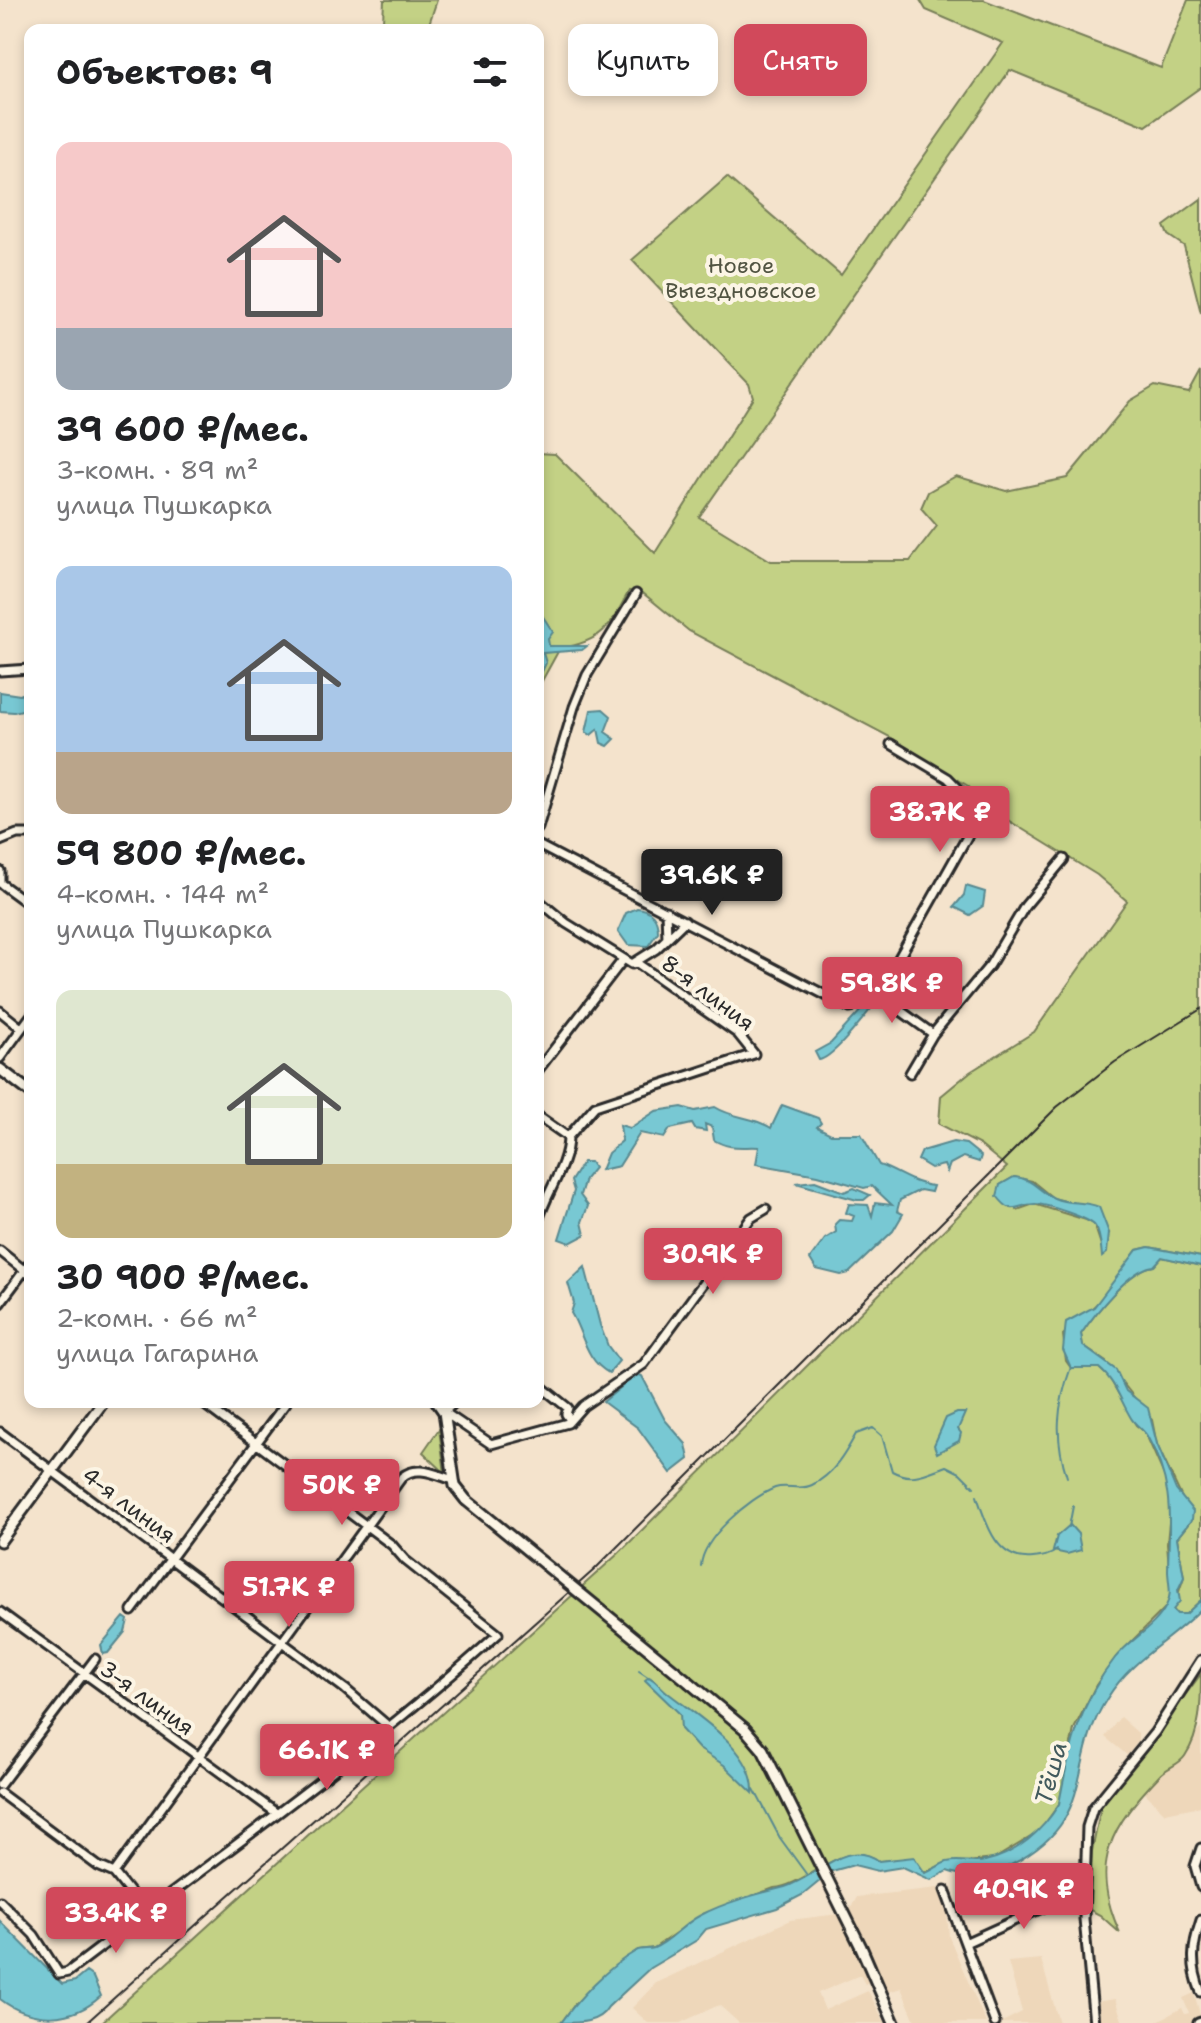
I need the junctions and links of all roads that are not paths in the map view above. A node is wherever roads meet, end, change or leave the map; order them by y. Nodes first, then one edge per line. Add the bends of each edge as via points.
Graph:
1 (636, 594) dead end
2 (24, 669) edge
3 (0, 671) edge
4 (891, 744) dead end
5 (544, 808) edge
6 (24, 834) edge
7 (0, 841) edge
8 (544, 848) edge
9 (1064, 859) dead end
10 (0, 871) edge
11 (0, 882) edge
12 (24, 900) edge
13 (544, 904) edge
14 (666, 911) junction
15 (685, 921) junction
16 (666, 940) junction
17 (622, 961) junction
18 (637, 963) junction
19 (882, 988) junction
20 (0, 1011) edge
21 (24, 1024) edge
22 (21, 1028) junction
23 (933, 1034) junction
24 (0, 1058) edge
25 (544, 1062) edge
26 (0, 1069) edge
27 (910, 1073) dead end
28 (24, 1087) edge
29 (544, 1120) edge
30 (568, 1137) junction
31 (544, 1202) edge
32 (766, 1209) dead end
33 (0, 1251) edge
34 (24, 1271) edge
35 (24, 1276) edge
36 (0, 1303) edge
37 (544, 1389) edge
38 (98, 1408) edge
39 (209, 1408) edge
40 (282, 1408) edge
41 (441, 1408) edge
42 (448, 1408) edge
43 (444, 1412) junction
44 (570, 1420) junction
45 (0, 1432) edge
46 (256, 1444) junction
47 (52, 1470) junction
48 (454, 1480) junction
49 (367, 1525) junction
50 (0, 1541) edge
51 (170, 1558) junction
52 (132, 1611) dead end
53 (0, 1612) edge
54 (282, 1643) junction
55 (95, 1659) dead end
56 (1201, 1660) edge
57 (84, 1674) junction
58 (388, 1726) junction
59 (198, 1757) junction
60 (0, 1785) edge
61 (0, 1793) edge
62 (275, 1812) junction
63 (1201, 1848) edge
64 (114, 1873) junction
65 (1201, 1887) edge
66 (945, 1890) dead end
67 (0, 1901) edge
68 (141, 1907) junction
69 (1083, 1908) junction
70 (1201, 1920) edge
71 (965, 1943) junction
72 (1201, 1992) edge
73 (894, 2023) edge
74 (995, 2023) edge
75 (1094, 2023) edge

1 - 5 street via 578,696
2 - 3 street
4 - 19 street via 948,778 981,812
6 - 7 street
8 - 14 street
9 - 23 street via 1025,906 990,965
10 - 11 street
11 - 12 street
13 - 17 street
14 - 15 street
14 - 16 street
15 - 16 street
15 - 19 street via 850,1008 866,993
16 - 18 street
17 - 18 street
17 - 25 street
18 - 30 street, 8-я линия via 738,1034 754,1054 595,1106
19 - 23 street via 890,1003
20 - 22 street
21 - 22 street
22 - 24 street
23 - 27 street
26 - 28 main road
29 - 30 street
30 - 31 street via 568,1154
32 - 44 street via 751,1218 644,1364
33 - 34 street
35 - 36 street
37 - 44 street via 568,1408
38 - 47 main road
39 - 46 street
40 - 46 street
41 - 43 main road
42 - 43 street
43 - 44 street via 491,1444
43 - 48 main road
45 - 47 street, 4-я линия
46 - 49 street
46 - 51 street
47 - 50 main road
47 - 51 street, 4-я линия
48 - 49 street via 421,1470 407,1473
48 - 73 main road, bridge via 466,1500 745,1729 763,1750
49 - 54 street
49 - 58 street via 498,1634
51 - 52 street
51 - 54 street, 4-я линия
53 - 57 street, 3-я линия
54 - 58 street, 4-я линия
54 - 59 street
55 - 57 street
56 - 69 street via 1155,1732 1093,1808 1087,1827
57 - 59 street, 3-я линия
57 - 60 street
58 - 62 street
59 - 62 street, 3-я линия
59 - 64 street
61 - 64 street
62 - 68 street via 152,1908
63 - 65 street via 1195,1866
64 - 68 street
66 - 71 street
67 - 68 street via 34,1935 59,1974 139,1918
69 - 71 street via 1055,1902
69 - 75 street
70 - 72 street via 1191,1958
71 - 74 street

